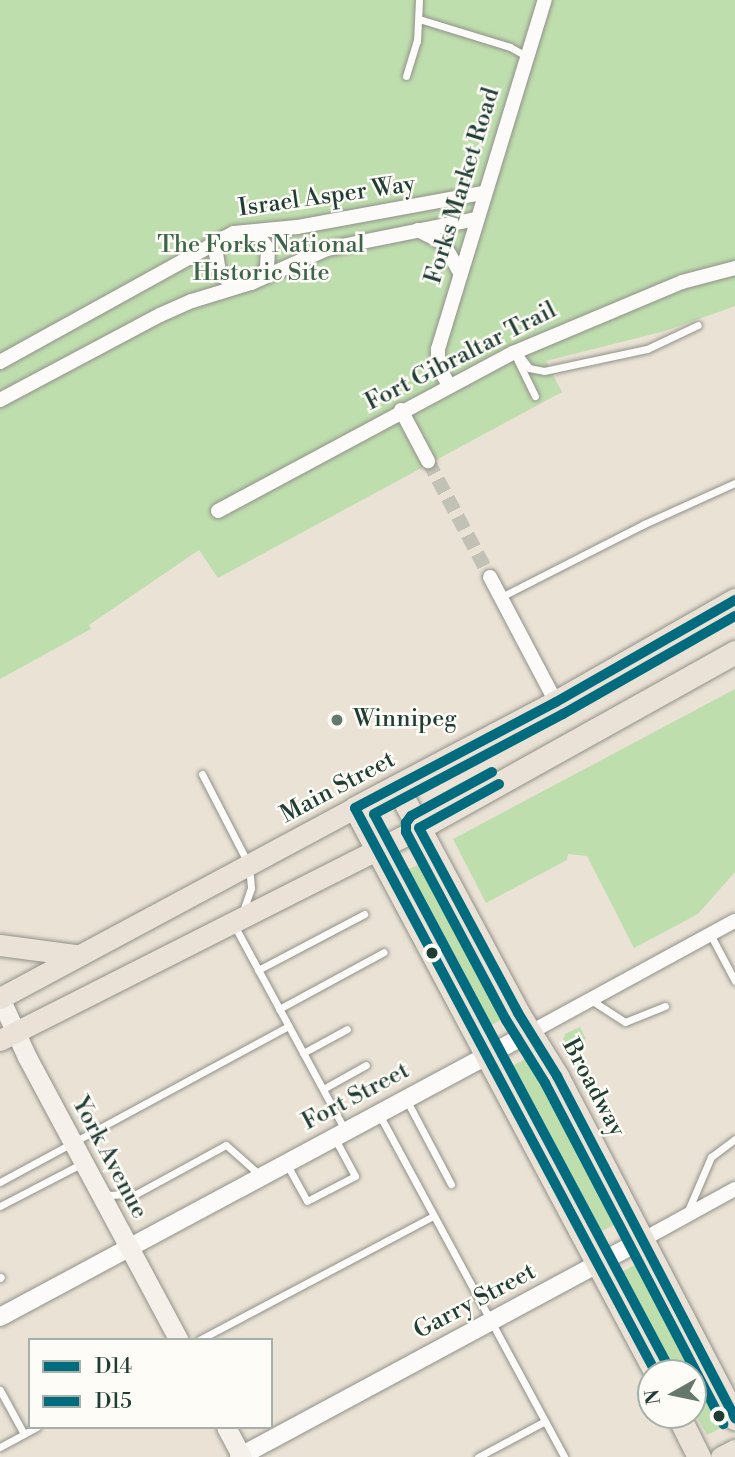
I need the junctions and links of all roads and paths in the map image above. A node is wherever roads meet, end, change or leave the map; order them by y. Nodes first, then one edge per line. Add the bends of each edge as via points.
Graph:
1 (419, 0) edge
2 (545, 0) edge
3 (419, 19) junction
4 (526, 56) junction
5 (406, 76) dead end
6 (483, 194) junction
7 (476, 219) junction
8 (416, 229) junction
9 (243, 231) junction
10 (227, 236) junction
11 (735, 268) edge
12 (460, 272) junction
13 (251, 283) junction
14 (698, 325) dead end
15 (515, 352) junction
16 (0, 362) edge
17 (449, 386) junction
18 (536, 396) dead end
19 (0, 400) edge
20 (401, 410) junction
21 (428, 461) tunnel mouth
22 (735, 483) edge
23 (218, 511) dead end
24 (490, 577) tunnel mouth
25 (501, 597) junction
26 (735, 600) edge
27 (735, 652) edge
28 (556, 702) junction
29 (202, 774) dead end
30 (397, 787) junction
31 (355, 808) junction
32 (419, 828) junction
33 (377, 849) junction
34 (249, 864) junction
35 (365, 914) dead end
36 (237, 921) junction
37 (735, 921) edge
38 (710, 934) junction
39 (0, 945) edge
40 (384, 952) dead end
41 (76, 955) junction
42 (258, 970) junction
43 (735, 981) edge
44 (0, 998) edge
45 (589, 999) junction
46 (665, 1006) dead end
47 (279, 1009) junction
48 (289, 1026) junction
49 (347, 1029) dead end
50 (531, 1032) junction
51 (4, 1038) edge
52 (303, 1053) junction
53 (488, 1054) junction
54 (366, 1065) dead end
55 (323, 1089) junction
56 (405, 1098) junction
57 (378, 1113) junction
58 (340, 1134) junction
59 (735, 1139) edge
60 (72, 1142) junction
61 (84, 1162) junction
62 (286, 1163) junction
63 (262, 1176) junction
64 (0, 1182) edge
65 (451, 1184) dead end
66 (735, 1189) edge
67 (102, 1196) junction
68 (0, 1206) edge
69 (433, 1216) junction
70 (686, 1217) junction
71 (644, 1239) junction
72 (130, 1248) junction
73 (600, 1263) junction
74 (0, 1317) edge
75 (490, 1321) junction
76 (178, 1338) edge
77 (203, 1338) edge
78 (649, 1359) edge
79 (0, 1390) edge
80 (735, 1418) edge
81 (545, 1422) junction
82 (33, 1429) edge
83 (227, 1429) edge
84 (685, 1429) edge
85 (24, 1434) junction
86 (0, 1447) edge
87 (735, 1450) edge
88 (241, 1457) edge
89 (478, 1457) edge
90 (564, 1457) edge
91 (699, 1457) edge
92 (721, 1457) edge

1 - 3 lane
2 - 4 street, Forks Market Road
3 - 4 lane
3 - 5 lane
4 - 6 street, Forks Market Road
6 - 7 street, Forks Market Road
6 - 9 street, Israel Asper Way via 297,227
7 - 8 street, Israel Asper Way
7 - 12 street, Forks Market Road
8 - 12 street, Israel Asper Way via 443,243
8 - 13 street, Israel Asper Way via 327,249
9 - 10 street, Israel Asper Way
9 - 13 street via 258,236 268,249 267,268
10 - 13 street via 216,253 219,271 229,282
10 - 16 street, Israel Asper Way
11 - 15 street, Fort Gibraltar Trail via 682,282
12 - 17 street, Forks Market Road via 438,355
13 - 19 street, Israel Asper Way via 160,315
14 - 15 lane via 648,349 544,371 529,368
15 - 17 street, Fort Gibraltar Trail
15 - 18 lane
17 - 20 street, Fort Gibraltar Trail
20 - 21 street
20 - 23 street, Fort Gibraltar Trail
22 - 25 lane
24 - 25 street
25 - 28 street
26 - 28 highway, Main Street
27 - 32 highway
28 - 30 highway, Main Street
29 - 34 lane
30 - 31 highway, Main Street
30 - 32 highway, Broadway
31 - 33 highway
31 - 34 main road, Main Street
32 - 33 main road
32 - 50 highway, Broadway
33 - 36 main road
33 - 53 highway
34 - 36 lane via 251,888
34 - 41 main road, Main Street
35 - 42 lane
36 - 42 lane
36 - 51 main road
37 - 38 street, Fort Street
38 - 43 lane
38 - 45 street, Fort Street
39 - 41 main road
40 - 47 lane
41 - 44 main road, Main Street
42 - 47 lane
44 - 51 main road, York Avenue
45 - 46 lane via 625,1022
45 - 50 street, Fort Street
47 - 48 lane
48 - 52 lane
48 - 60 lane
49 - 52 lane
50 - 53 street, Fort Street
50 - 71 highway, Broadway
51 - 60 main road, York Avenue
52 - 55 lane
53 - 56 street, Fort Street
53 - 73 highway
54 - 55 lane
55 - 58 lane
56 - 57 street, Fort Street
56 - 65 lane
57 - 58 street, Fort Street
57 - 69 lane
58 - 62 street, Fort Street
58 - 62 lane via 355,1176 307,1201
59 - 70 lane via 711,1157
60 - 61 main road, York Avenue
60 - 64 lane
61 - 67 main road, York Avenue
61 - 68 lane
62 - 63 street, Fort Street
63 - 67 lane via 226,1145 136,1194
63 - 72 street, Fort Street
66 - 70 street, Garry Street
67 - 72 main road, York Avenue
69 - 75 lane
69 - 77 lane
70 - 71 street, Garry Street
71 - 73 street, Garry Street
71 - 80 highway, Broadway
72 - 74 street, Fort Street
72 - 76 main road, York Avenue
73 - 75 street, Garry Street
73 - 78 highway
75 - 81 lane
75 - 88 street, Garry Street
79 - 85 lane
81 - 89 lane
81 - 90 lane
82 - 85 lane
83 - 88 main road
84 - 91 highway
85 - 86 lane
87 - 92 main road

